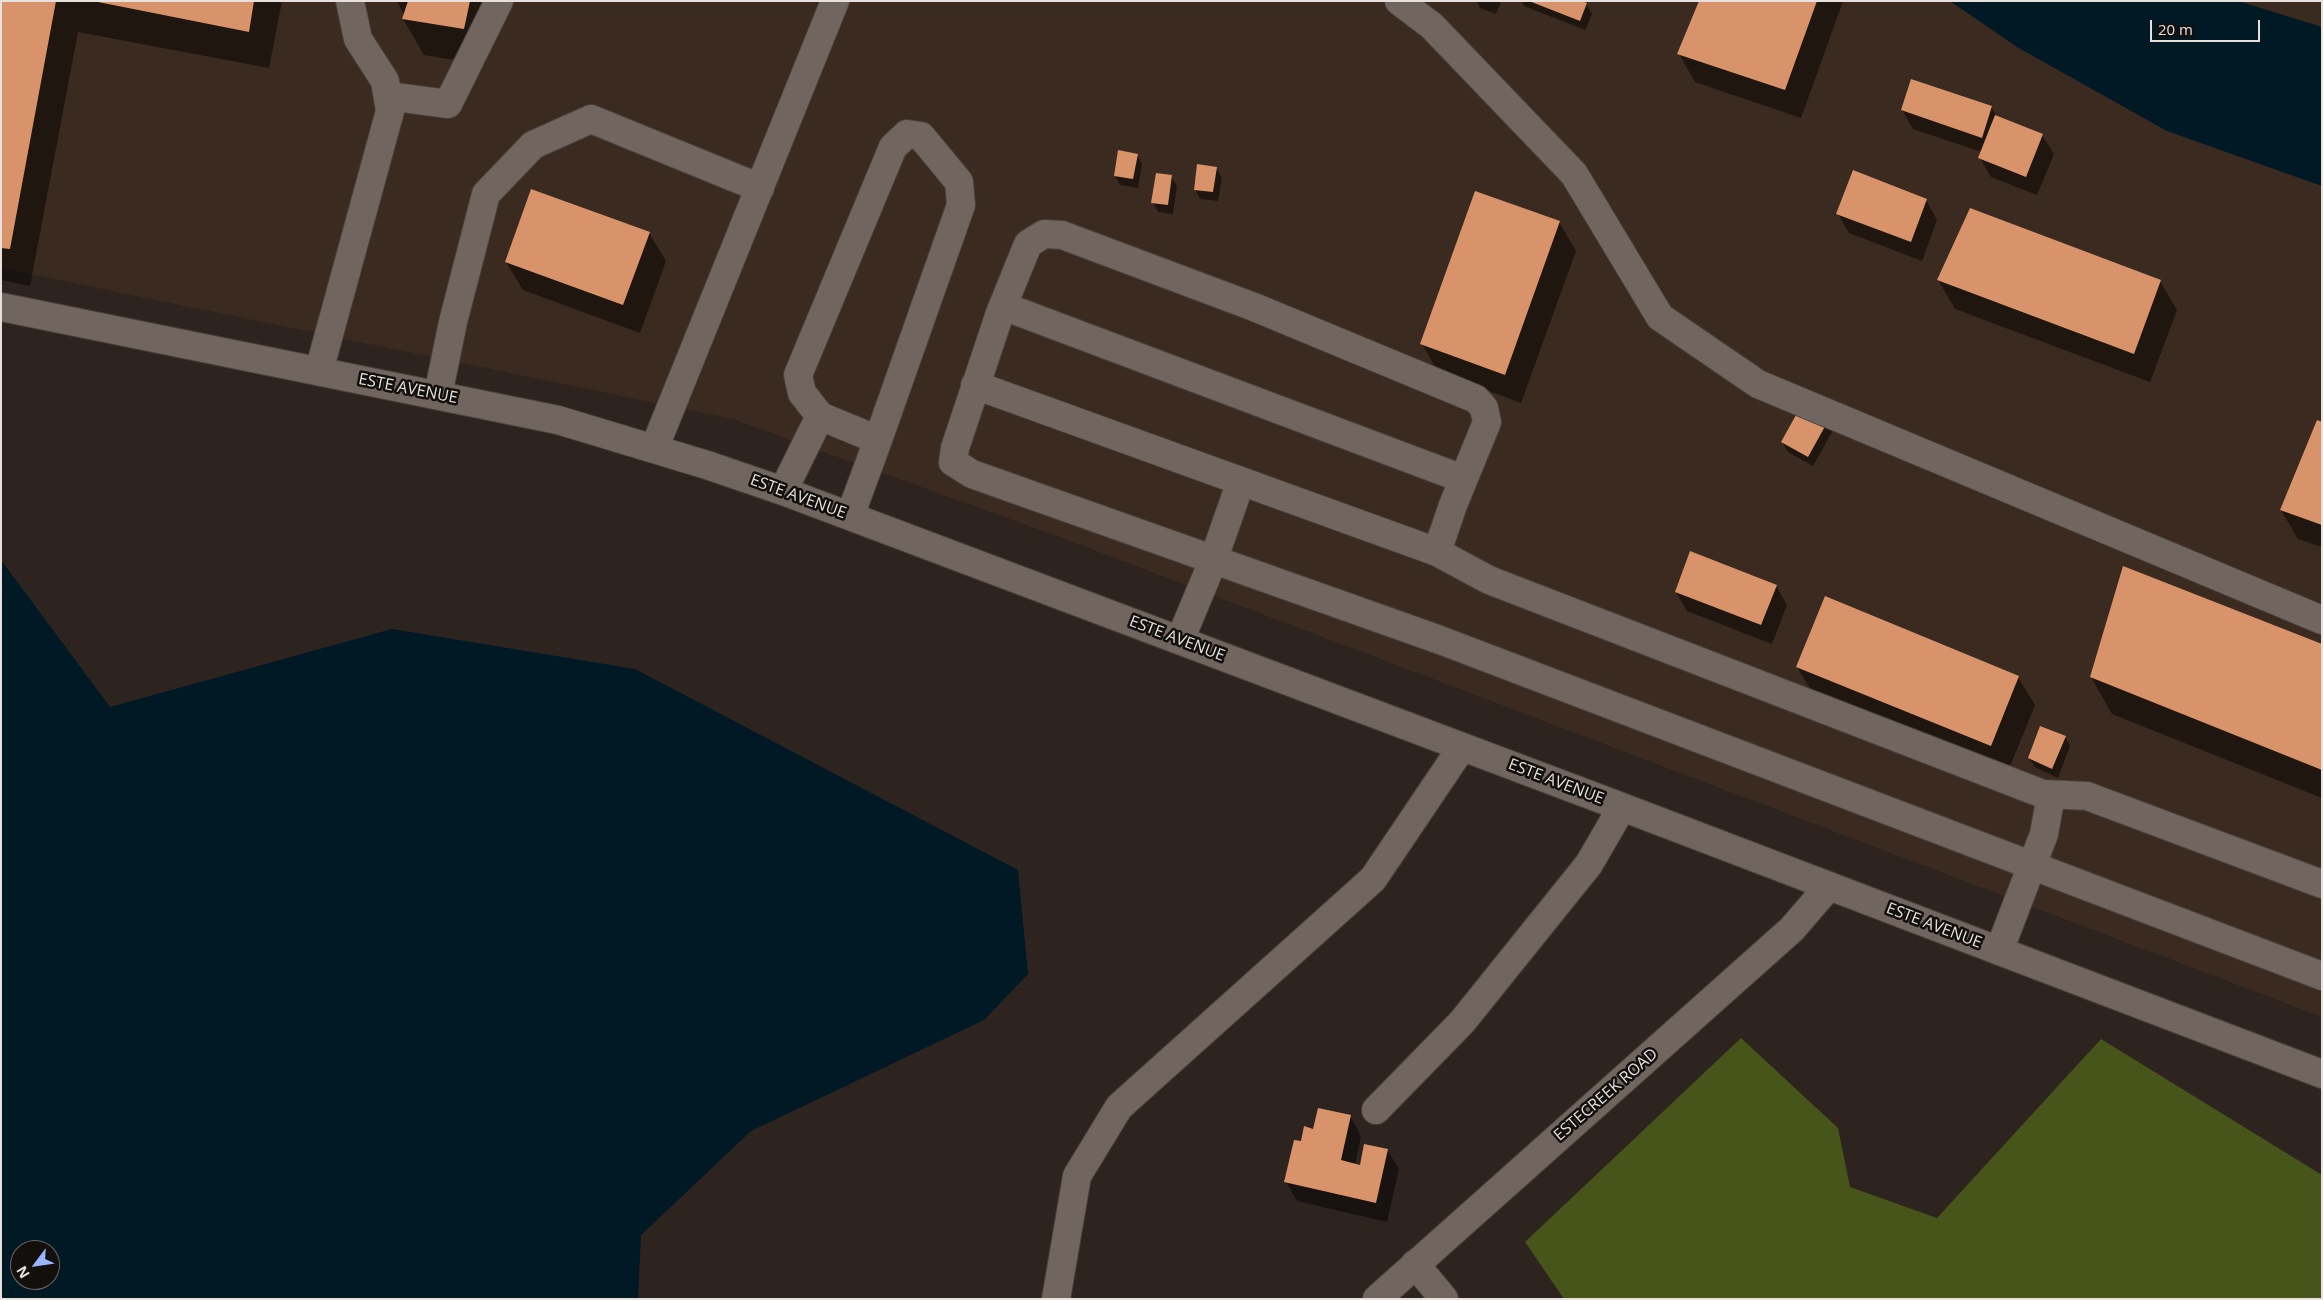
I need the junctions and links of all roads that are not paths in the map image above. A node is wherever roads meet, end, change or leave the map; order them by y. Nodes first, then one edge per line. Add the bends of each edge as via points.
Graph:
1 (350, 1) edge
2 (499, 1) edge
3 (836, 1) edge
4 (1398, 1) edge
5 (388, 96) junction
6 (760, 188) junction
7 (1003, 306) junction
8 (1, 307) edge
9 (319, 372) junction
10 (975, 385) junction
11 (438, 395) junction
12 (820, 416) junction
13 (878, 440) junction
14 (654, 449) junction
15 (1463, 479) junction
16 (1241, 481) junction
17 (784, 491) junction
18 (850, 516) junction
19 (1437, 552) junction
20 (1213, 561) junction
21 (2322, 620) edge
22 (1180, 640) junction
23 (1462, 747) junction
24 (2051, 796) junction
25 (1622, 807) junction
26 (2032, 866) junction
27 (2322, 884) edge
28 (1829, 886) junction
29 (1999, 951) junction
30 (2322, 976) edge
31 (2322, 1074) edge
32 (1376, 1110) dead end
33 (1415, 1264) junction
34 (1056, 1299) edge
35 (1377, 1299) edge
36 (1444, 1299) edge

1 - 5 street via 358,39 385,80
2 - 5 street via 448,104
3 - 6 street
4 - 21 street via 1432,26 1574,174 1660,317 1758,384
5 - 9 street via 390,112
6 - 11 street via 591,119 533,145 486,194
6 - 14 street
7 - 10 street
7 - 15 street
7 - 15 street via 1028,244 1044,234 1071,238 1254,307 1476,399 1484,408 1487,422
8 - 9 street, ESTE AVENUE
9 - 11 street, ESTE AVENUE
10 - 16 street
10 - 20 street via 954,448 953,462 972,474
11 - 14 street, ESTE AVENUE via 558,420
12 - 13 street
12 - 13 street via 802,393 798,375 893,147 907,134 920,136 959,182 961,205
12 - 17 street
13 - 18 street
14 - 17 street, ESTE AVENUE
15 - 19 street
16 - 19 street
16 - 20 street
17 - 18 street, ESTE AVENUE
18 - 22 street, ESTE AVENUE
19 - 24 street via 1488,580
20 - 22 street
20 - 26 street via 1440,640
22 - 23 street, ESTE AVENUE
23 - 25 street, ESTE AVENUE
23 - 34 street via 1373,879 1119,1107 1077,1176
24 - 26 street via 2044,834
24 - 27 street via 2087,796
25 - 28 street, ESTE AVENUE
25 - 32 street via 1589,864 1462,1022
26 - 29 street
26 - 30 street
28 - 29 street, ESTE AVENUE
28 - 33 street, ESTECREEK ROAD via 1792,929
29 - 31 street, ESTE AVENUE
33 - 35 street, ESTECREEK ROAD
33 - 36 street

